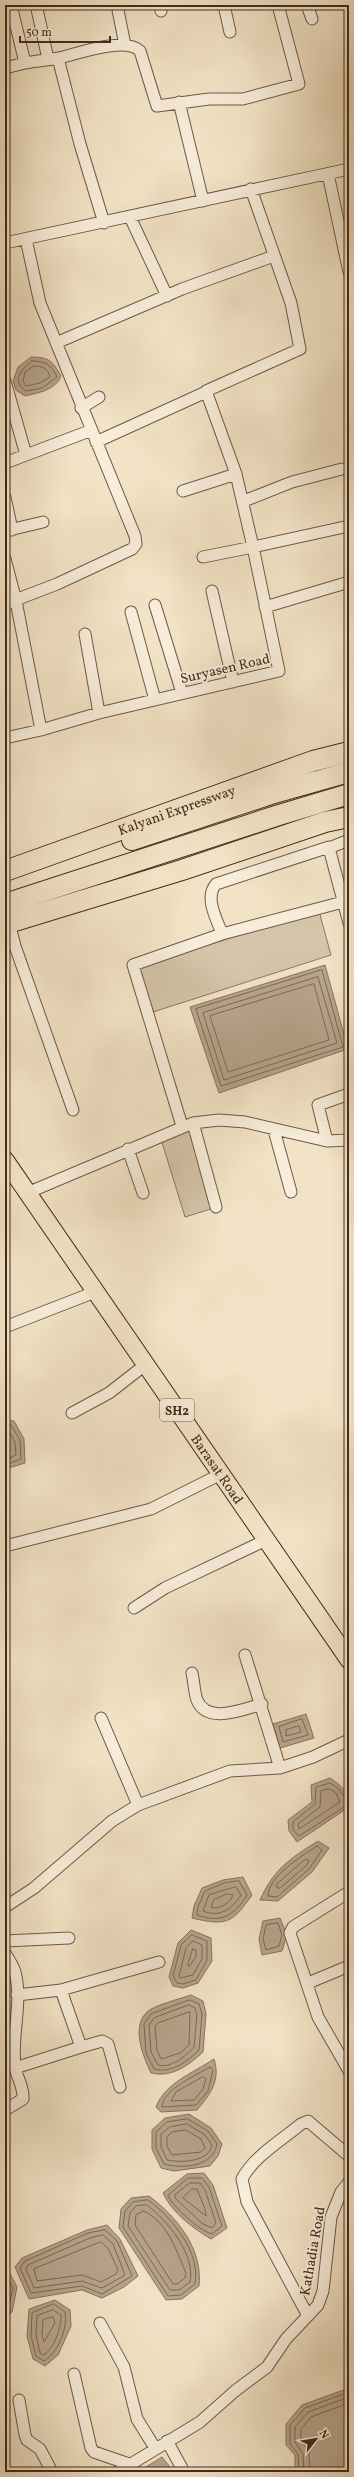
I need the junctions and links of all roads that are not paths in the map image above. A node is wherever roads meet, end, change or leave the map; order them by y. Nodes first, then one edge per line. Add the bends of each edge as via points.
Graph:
1 (12, 5) edge
2 (117, 5) edge
3 (224, 5) edge
4 (278, 5) edge
5 (307, 5) edge
6 (37, 9) dead end
7 (312, 19) dead end
8 (230, 32) dead end
9 (125, 45) junction
10 (53, 58) junction
11 (25, 63) junction
12 (5, 68) edge
13 (179, 102) junction
14 (349, 168) edge
15 (328, 174) junction
16 (251, 189) junction
17 (203, 200) junction
18 (130, 217) junction
19 (104, 223) junction
20 (26, 239) junction
21 (5, 243) edge
22 (274, 256) junction
23 (349, 272) edge
24 (167, 296) junction
25 (56, 343) junction
26 (5, 381) edge
27 (206, 392) junction
28 (99, 397) dead end
29 (81, 408) junction
30 (92, 430) junction
31 (96, 442) junction
32 (26, 455) junction
33 (5, 463) edge
34 (342, 470) dead end
35 (236, 474) junction
36 (183, 492) dead end
37 (5, 497) edge
38 (244, 501) junction
39 (43, 522) dead end
40 (349, 526) edge
41 (9, 530) edge
42 (253, 548) junction
43 (203, 557) dead end
44 (5, 559) edge
45 (348, 586) edge
46 (212, 591) dead end
47 (16, 601) junction
48 (5, 604) edge
49 (155, 605) dead end
50 (265, 607) junction
51 (132, 612) dead end
52 (85, 634) dead end
53 (233, 682) junction
54 (182, 693) junction
55 (155, 700) junction
56 (99, 713) junction
57 (42, 730) junction
58 (5, 738) edge
59 (349, 752) edge
60 (349, 772) edge
61 (349, 794) edge
62 (349, 817) edge
63 (349, 840) edge
64 (329, 847) junction
65 (5, 871) edge
66 (5, 883) edge
67 (343, 902) junction
68 (6, 917) edge
69 (349, 924) edge
70 (222, 934) junction
71 (349, 1094) edge
72 (73, 1110) dead end
73 (188, 1124) junction
74 (274, 1130) junction
75 (349, 1140) edge
76 (327, 1141) junction
77 (128, 1150) junction
78 (5, 1160) edge
79 (291, 1192) dead end
80 (27, 1193) junction
81 (144, 1193) dead end
82 (216, 1207) dead end
83 (95, 1292) junction
84 (5, 1327) edge
85 (145, 1365) junction
86 (72, 1413) dead end
87 (221, 1474) junction
88 (266, 1540) junction
89 (5, 1546) edge
90 (134, 1608) dead end
91 (245, 1655) dead end
92 (349, 1660) edge
93 (192, 1673) dead end
94 (262, 1704) junction
95 (101, 1718) dead end
96 (349, 1740) edge
97 (280, 1768) junction
98 (138, 1805) junction
99 (349, 1892) edge
100 (5, 1906) edge
101 (69, 1938) dead end
102 (5, 1941) edge
103 (5, 1952) edge
104 (159, 1962) dead end
105 (349, 1966) edge
106 (10, 1982) edge
107 (308, 1983) junction
108 (61, 1990) junction
109 (17, 1995) junction
110 (81, 2047) junction
111 (15, 2068) junction
112 (349, 2071) edge
113 (120, 2087) dead end
114 (5, 2110) edge
115 (349, 2156) edge
116 (349, 2182) edge
117 (308, 2316) junction
118 (100, 2323) dead end
119 (74, 2374) dead end
120 (19, 2400) dead end
121 (167, 2441) junction
122 (155, 2448) junction
123 (129, 2464) junction
124 (52, 2472) edge
125 (118, 2472) edge
126 (184, 2472) edge

1 - 11 street
2 - 9 street
3 - 8 street
4 - 13 street via 299,84 243,99
5 - 7 street
6 - 10 street
9 - 10 street
9 - 13 street via 140,51 156,105
10 - 11 street
10 - 19 street
11 - 12 street
13 - 17 street
14 - 15 street
15 - 16 street
15 - 23 street
16 - 17 street
16 - 22 street
17 - 18 street
18 - 19 street
18 - 24 street
19 - 20 street
20 - 21 street
20 - 25 street via 40,303
22 - 24 street
22 - 27 street via 290,303 300,348
24 - 25 street
25 - 29 street
26 - 32 street
27 - 31 street
27 - 35 street, Suryasen Road
28 - 29 street
29 - 30 street
30 - 31 street
30 - 32 street
31 - 47 street via 136,544 132,549 78,575
32 - 33 street
34 - 38 street via 292,482
35 - 36 street
35 - 38 street, Suryasen Road
37 - 41 street
38 - 42 street, Suryasen Road
39 - 41 street
40 - 42 street
42 - 43 street
42 - 50 street, Suryasen Road
44 - 47 street
45 - 50 street
46 - 53 street
47 - 48 street
47 - 57 street
49 - 54 street
50 - 53 street, Suryasen Road via 280,671
51 - 55 street
52 - 56 street
53 - 54 street, Suryasen Road
54 - 55 street, Suryasen Road
55 - 56 street, Suryasen Road
56 - 57 street, Suryasen Road
57 - 58 street, Suryasen Road
59 - 65 highway, Kalyani Expressway via 313,761
60 - 66 highway via 271,794
61 - 68 highway via 279,815
62 - 68 highway via 326,822 182,870
63 - 64 street
64 - 67 street
64 - 70 street via 216,884 211,901
67 - 69 street
67 - 70 street
68 - 72 street
70 - 73 street via 133,965
71 - 76 street via 318,1105
73 - 74 street via 219,1120 244,1122
73 - 77 street
73 - 82 street
74 - 76 street
74 - 79 street
75 - 76 street
77 - 80 street
77 - 81 street
78 - 80 main road, Barasat Road / SH2
80 - 83 main road, Barasat Road / SH2
83 - 84 street
83 - 85 main road, Barasat Road / SH2
85 - 86 street via 109,1393
85 - 87 main road, Barasat Road / SH2
87 - 88 main road, Barasat Road / SH2
87 - 89 street via 151,1509
88 - 90 street via 165,1588
88 - 92 main road, Barasat Road / SH2
91 - 94 street
93 - 94 street via 197,1699 202,1708 211,1713 229,1713
94 - 97 street
95 - 98 street
96 - 97 street via 313,1757
97 - 98 street via 230,1770
98 - 100 street via 112,1821 34,1888
99 - 107 street via 290,1930
101 - 102 street
103 - 106 street via 15,1972
104 - 108 street
105 - 107 street
106 - 109 street
107 - 112 street via 324,2032
108 - 109 street
108 - 110 street
109 - 111 street via 13,2040
110 - 111 street
110 - 113 street via 107,2042
111 - 114 street via 23,2099
115 - 117 street via 308,2121 301,2124 248,2169 242,2179 248,2202
116 - 117 street, Kathadia Road via 341,2192 331,2217 323,2291 318,2305
117 - 121 street, Kathadia Road via 286,2340 272,2362 200,2422
118 - 122 street via 124,2367 137,2419
119 - 123 street via 91,2448 94,2452
120 - 124 street via 27,2440 40,2449
121 - 122 street, Kathadia Road
121 - 126 street
122 - 123 street, Kathadia Road
123 - 125 street, Kathadia Road

